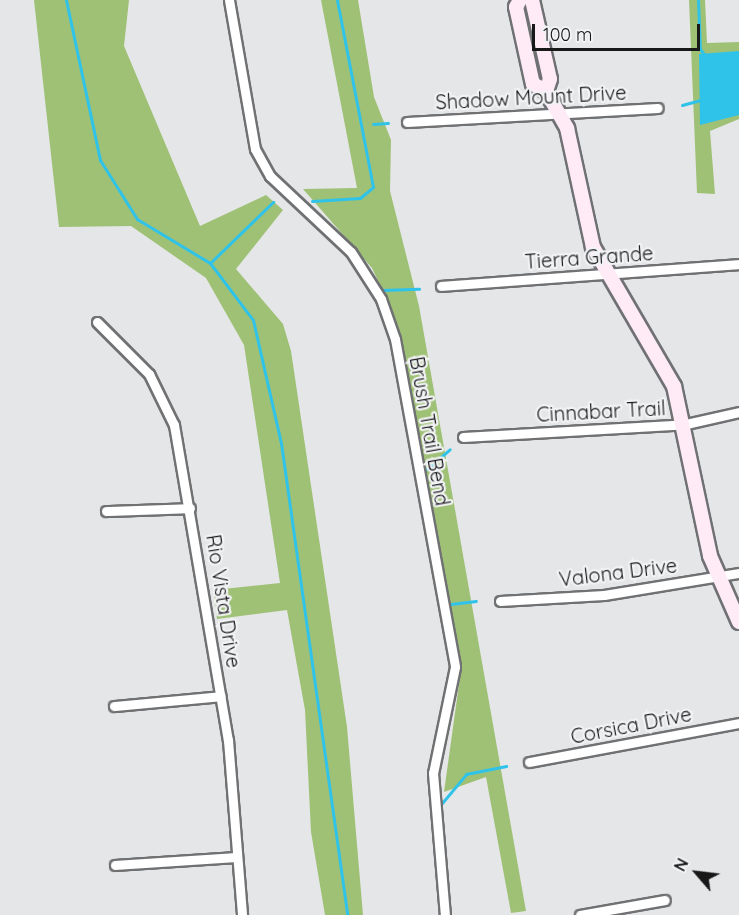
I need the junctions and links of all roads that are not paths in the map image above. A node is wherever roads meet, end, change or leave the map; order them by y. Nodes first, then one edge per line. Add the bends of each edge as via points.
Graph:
1 (230, 0) edge
2 (520, 0) edge
3 (532, 0) edge
4 (546, 92) junction
5 (658, 108) dead end
6 (559, 112) junction
7 (407, 122) dead end
8 (739, 264) edge
9 (604, 274) junction
10 (441, 286) dead end
11 (97, 322) dead end
12 (739, 412) edge
13 (686, 424) junction
14 (463, 437) dead end
15 (190, 507) junction
16 (106, 511) dead end
17 (739, 573) edge
18 (717, 577) junction
19 (500, 600) dead end
20 (739, 622) edge
21 (221, 696) junction
22 (114, 706) dead end
23 (739, 723) edge
24 (530, 762) dead end
25 (236, 856) junction
26 (115, 865) dead end
27 (665, 900) dead end
28 (242, 915) edge
29 (445, 915) edge
30 (580, 915) edge

1 - 29 street, Brush Trail Bend via 255,149 270,176 351,252 381,299 395,339 455,667 433,773
2 - 4 street via 516,7 533,84
3 - 4 street via 550,79
4 - 6 street
5 - 6 street, Shadow Mount Drive
6 - 7 street, Shadow Mount Drive
6 - 9 street via 575,152 585,215
8 - 9 street, Tierra Grande
9 - 10 street, Tierra Grande
9 - 13 street via 661,359
11 - 15 street, Rio Vista Drive via 149,374 166,400
12 - 13 street, Cinnabar Trail
13 - 14 street, Cinnabar Trail
13 - 18 street
15 - 16 street
15 - 21 street, Rio Vista Drive
17 - 18 street, Valona Drive
18 - 19 street, Valona Drive via 604,594
18 - 20 street
21 - 22 street
21 - 25 street, Rio Vista Drive
23 - 24 street, Corsica Drive
25 - 26 street
25 - 28 street, Rio Vista Drive
27 - 30 street

